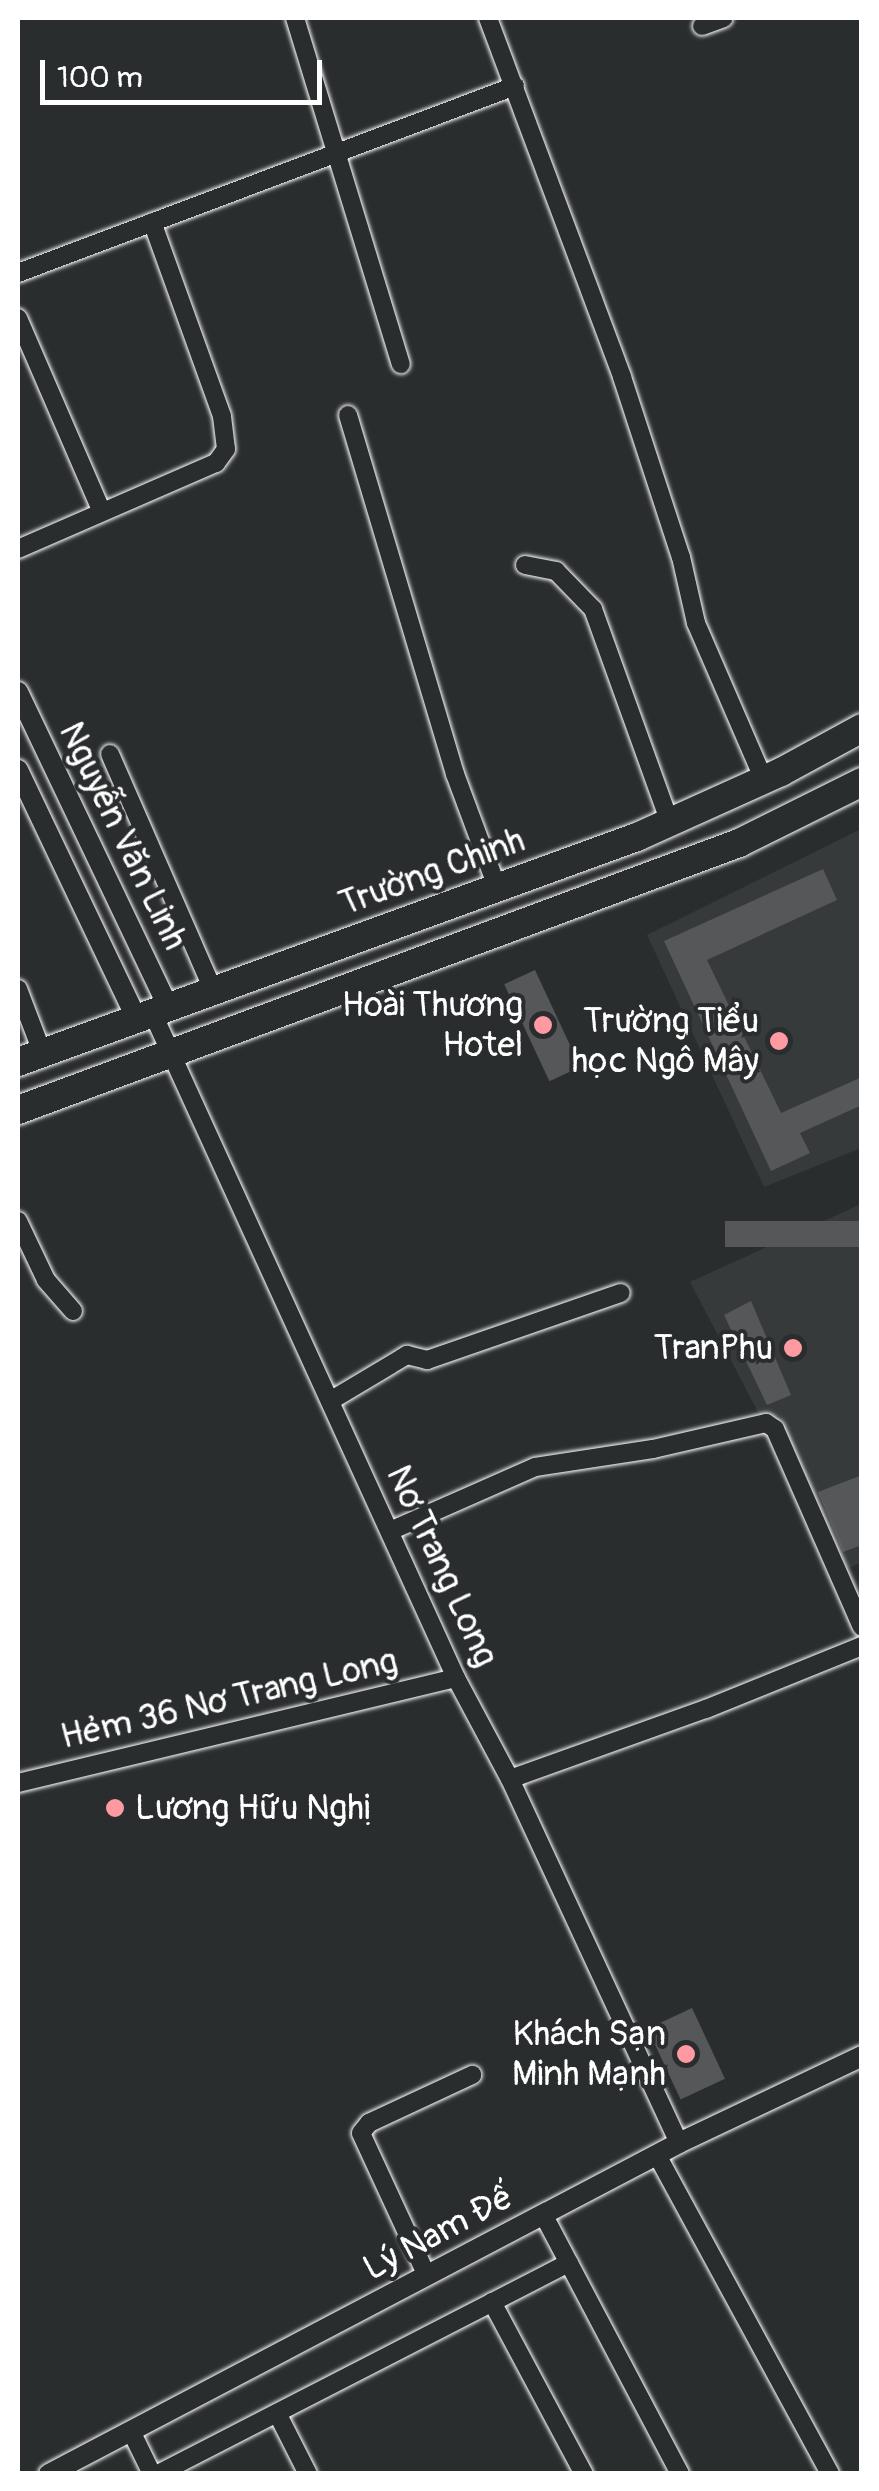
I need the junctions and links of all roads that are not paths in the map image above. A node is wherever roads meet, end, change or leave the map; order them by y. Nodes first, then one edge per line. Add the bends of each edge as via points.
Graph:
1 (296, 18) edge
2 (488, 18) edge
3 (724, 18) edge
4 (702, 26) dead end
5 (515, 86) junction
6 (336, 151) junction
7 (152, 222) junction
8 (18, 274) edge
9 (18, 318) edge
10 (401, 364) dead end
11 (348, 414) dead end
12 (102, 512) junction
13 (18, 550) edge
14 (525, 565) dead end
15 (18, 692) edge
16 (862, 728) edge
17 (110, 754) dead end
18 (18, 770) edge
19 (764, 780) junction
20 (862, 782) edge
21 (670, 823) junction
22 (497, 888) junction
23 (18, 988) edge
24 (214, 992) junction
25 (153, 1014) junction
26 (170, 1052) junction
27 (30, 1057) edge
28 (18, 1110) edge
29 (18, 1221) edge
30 (621, 1293) dead end
31 (72, 1311) dead end
32 (330, 1401) junction
33 (390, 1531) junction
34 (862, 1627) edge
35 (862, 1646) edge
36 (456, 1678) junction
37 (510, 1779) junction
38 (18, 1783) edge
39 (862, 2056) edge
40 (472, 2075) dead end
41 (678, 2143) junction
42 (657, 2155) junction
43 (544, 2214) junction
44 (569, 2263) junction
45 (427, 2276) junction
46 (492, 2302) junction
47 (276, 2413) junction
48 (131, 2431) junction
49 (49, 2474) edge
50 (155, 2474) edge
51 (308, 2474) edge
52 (584, 2474) edge
53 (680, 2474) edge
54 (830, 2474) edge

1 - 6 street
2 - 5 street
3 - 4 street
5 - 6 street
5 - 19 street via 647,449 696,623
6 - 7 street
6 - 10 street
7 - 8 street
7 - 12 street via 222,416 226,449 216,464
9 - 12 street
11 - 22 street via 455,774
12 - 13 street
14 - 21 street via 556,570 593,609
15 - 25 street, Nguyễn Văn Linh
16 - 19 main road, Trường Chinh
17 - 24 street
18 - 25 street, Nguyễn Văn Linh
19 - 21 main road, Trường Chinh
20 - 26 main road via 740,842
21 - 22 main road, Trường Chinh
22 - 24 main road, Trường Chinh
23 - 27 street
24 - 25 main road, Trường Chinh
25 - 26 street, Nơ Trang Long
25 - 27 main road, Trường Chinh
26 - 28 main road
26 - 32 street, Nơ Trang Long
29 - 31 street via 46,1280
30 - 32 street via 427,1360 407,1355
32 - 33 street, Nơ Trang Long
33 - 34 street via 535,1467 766,1423 775,1429
33 - 36 street, Nơ Trang Long
35 - 37 street
36 - 37 street, Nơ Trang Long
36 - 38 street, Hẻm 36 Nơ Trang Long
37 - 41 street, Nơ Trang Long
39 - 41 street, Lý Nam Đế
40 - 45 street via 369,2123 362,2133
41 - 42 street, Lý Nam Đế
42 - 43 street, Lý Nam Đế
42 - 54 street
43 - 44 street
43 - 45 street, Lý Nam Đế
44 - 46 street
44 - 53 street
45 - 48 street, Lý Nam Đế
46 - 47 street
46 - 52 street
47 - 50 street
47 - 51 street
48 - 49 street, Lý Nam Đế
48 - 50 street

